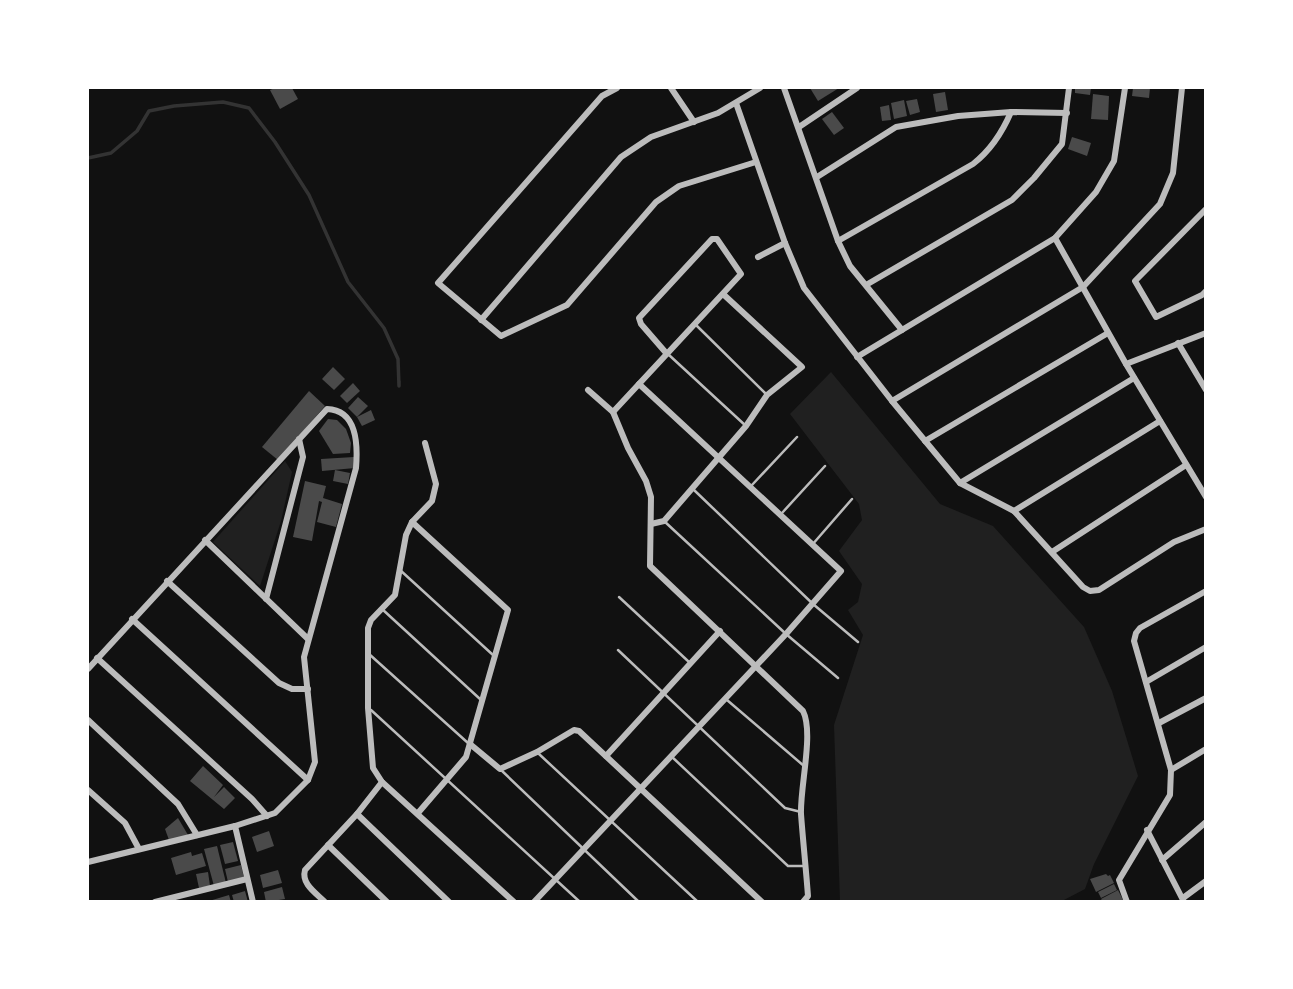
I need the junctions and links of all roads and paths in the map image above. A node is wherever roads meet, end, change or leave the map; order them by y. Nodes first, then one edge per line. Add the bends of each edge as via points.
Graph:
1 (617, 88) edge
2 (671, 88) edge
3 (760, 88) edge
4 (784, 88) edge
5 (857, 88) edge
6 (1069, 88) edge
7 (1125, 88) edge
8 (1182, 88) edge
9 (736, 103) junction
10 (1012, 112) junction
11 (1067, 113) junction
12 (694, 122) junction
13 (799, 127) junction
14 (756, 162) junction
15 (817, 177) junction
16 (1206, 209) edge
17 (1055, 238) junction
18 (838, 241) junction
19 (785, 243) junction
20 (758, 257) dead end
21 (866, 285) junction
22 (1083, 287) junction
23 (1206, 291) edge
24 (723, 294) junction
25 (481, 320) junction
26 (695, 324) junction
27 (902, 330) junction
28 (1108, 333) junction
29 (1206, 333) edge
30 (1178, 343) junction
31 (667, 354) junction
32 (857, 357) junction
33 (1126, 365) junction
34 (1134, 378) junction
35 (639, 384) junction
36 (588, 390) dead end
37 (1206, 390) edge
38 (768, 395) junction
39 (892, 401) junction
40 (613, 412) junction
41 (1160, 421) junction
42 (746, 426) junction
43 (797, 437) dead end
44 (299, 439) junction
45 (925, 441) junction
46 (425, 443) dead end
47 (718, 458) junction
48 (1186, 465) junction
49 (824, 466) dead end
50 (960, 483) junction
51 (749, 487) junction
52 (693, 488) junction
53 (1206, 497) edge
54 (852, 499) dead end
55 (1014, 511) junction
56 (780, 515) junction
57 (664, 521) junction
58 (412, 522) junction
59 (651, 524) junction
60 (1206, 529) edge
61 (205, 540) junction
62 (812, 545) junction
63 (1052, 552) junction
64 (400, 570) junction
65 (167, 581) junction
66 (1206, 591) edge
67 (619, 597) dead end
68 (266, 600) junction
69 (813, 604) junction
70 (382, 609) junction
71 (132, 619) junction
72 (720, 631) junction
73 (786, 634) junction
74 (308, 639) junction
75 (858, 642) dead end
76 (1206, 647) edge
77 (618, 650) dead end
78 (366, 652) junction
79 (97, 658) junction
80 (495, 658) junction
81 (691, 664) junction
82 (757, 665) junction
83 (88, 668) edge
84 (838, 678) dead end
85 (1146, 682) junction
86 (308, 689) junction
87 (664, 694) junction
88 (725, 698) junction
89 (1206, 698) edge
90 (482, 701) junction
91 (368, 708) junction
92 (88, 720) edge
93 (1159, 723) junction
94 (699, 727) junction
95 (470, 744) junction
96 (1206, 749) edge
97 (537, 752) junction
98 (606, 756) junction
99 (671, 756) junction
100 (804, 766) junction
101 (500, 769) junction
102 (1171, 770) junction
103 (308, 779) junction
104 (448, 780) junction
105 (382, 782) junction
106 (641, 788) junction
107 (88, 790) edge
108 (801, 812) junction
109 (418, 813) junction
110 (357, 814) junction
111 (267, 816) junction
112 (610, 820) junction
113 (1206, 821) edge
114 (235, 826) junction
115 (1147, 830) junction
116 (197, 835) junction
117 (328, 845) junction
118 (139, 849) junction
119 (582, 849) junction
120 (1162, 860) junction
121 (88, 862) edge
122 (806, 866) junction
123 (555, 878) junction
124 (247, 879) junction
125 (1206, 881) edge
126 (1183, 900) edge
127 (155, 901) edge
128 (253, 901) edge
129 (325, 901) edge
130 (387, 901) edge
131 (449, 901) edge
132 (514, 901) edge
133 (534, 901) edge
134 (580, 901) edge
135 (639, 901) edge
136 (698, 901) edge
137 (762, 901) edge
138 (803, 901) edge
139 (1127, 901) edge

1 - 25 street via 602,96 438,283
2 - 12 street
3 - 9 street
4 - 13 street
5 - 13 street
6 - 11 street
7 - 17 street via 1114,162 1096,192
8 - 22 street via 1173,173 1160,204
9 - 12 street
9 - 14 street
10 - 11 street
10 - 15 street via 896,127
10 - 18 street via 987,153 973,164
11 - 21 street via 1062,144 1012,200
12 - 25 street via 651,136 621,158
13 - 15 street
14 - 19 street
14 - 25 street via 679,186 656,202 567,305 500,336
15 - 18 street
16 - 23 street via 1135,281 1156,317
17 - 22 street
17 - 27 street
18 - 21 street
19 - 20 street
19 - 32 street via 804,288
21 - 27 street
22 - 28 street
22 - 39 street
24 - 26 street
24 - 31 street via 741,274 715,238 639,318
24 - 38 street via 802,367
26 - 31 street
26 - 38 lane
27 - 32 street
28 - 33 street
28 - 45 street
29 - 30 street
30 - 33 street
30 - 37 street
31 - 35 street
31 - 42 lane
32 - 39 street
33 - 34 street
34 - 41 street
34 - 50 street
35 - 40 street
35 - 47 street
36 - 40 street
38 - 42 street
39 - 45 street
40 - 59 street via 646,481
41 - 48 street
41 - 55 street
42 - 47 street
43 - 51 lane
44 - 61 street
44 - 68 street via 303,457
44 - 74 street via 327,409 337,409 346,414 357,451
45 - 50 street
46 - 58 street via 436,484 432,501
47 - 51 street
47 - 52 street
48 - 53 street
48 - 63 street
49 - 56 lane
50 - 55 street
51 - 56 street
52 - 57 street
52 - 69 lane
54 - 62 lane
55 - 63 street
56 - 62 street
57 - 59 street
57 - 73 lane
58 - 64 street
58 - 80 street via 508,610
59 - 72 street via 650,566
60 - 63 street via 1174,542 1099,590 1083,587
61 - 65 street
61 - 68 street
62 - 69 street via 841,571
64 - 70 street via 395,595
64 - 80 lane
65 - 71 street
65 - 86 street via 279,683
66 - 85 street via 1136,633
67 - 81 lane
68 - 74 street
69 - 73 street
69 - 75 lane
70 - 78 street via 368,628
70 - 90 lane
71 - 79 street
71 - 103 street
72 - 81 street
72 - 82 street
73 - 82 street
73 - 84 lane
74 - 86 street via 304,657
76 - 85 street
77 - 87 lane
78 - 91 street
78 - 95 lane
79 - 83 street
79 - 111 street
80 - 90 street
81 - 87 street
82 - 88 street
82 - 100 street via 806,716
85 - 93 street
86 - 103 street via 315,762
87 - 94 lane
87 - 98 street
88 - 94 street
88 - 100 lane
89 - 93 street
90 - 95 street
91 - 104 lane
91 - 105 street via 373,768
92 - 116 street via 178,804
93 - 102 street
94 - 99 street
94 - 108 lane via 785,808
95 - 101 street
95 - 104 street
96 - 102 street
97 - 98 street via 574,730
97 - 101 street
97 - 112 lane
98 - 106 street
99 - 106 street
99 - 122 lane via 788,866
100 - 108 street
101 - 119 lane
102 - 115 street via 1170,795
103 - 111 street
104 - 109 street
104 - 123 lane
105 - 109 street
105 - 110 street
106 - 112 street
106 - 137 street
107 - 118 street via 125,823
108 - 122 street
109 - 132 street
110 - 117 street
110 - 131 street
111 - 114 street
112 - 119 street
112 - 136 lane
113 - 120 street
114 - 116 street
114 - 124 street
115 - 120 street
115 - 139 street via 1119,880
116 - 118 street
117 - 129 street via 303,876
117 - 130 street
118 - 121 street
119 - 123 street
119 - 135 lane
120 - 126 street
122 - 138 street via 808,896
123 - 133 street
123 - 134 lane
124 - 127 street
124 - 128 street
125 - 126 street

